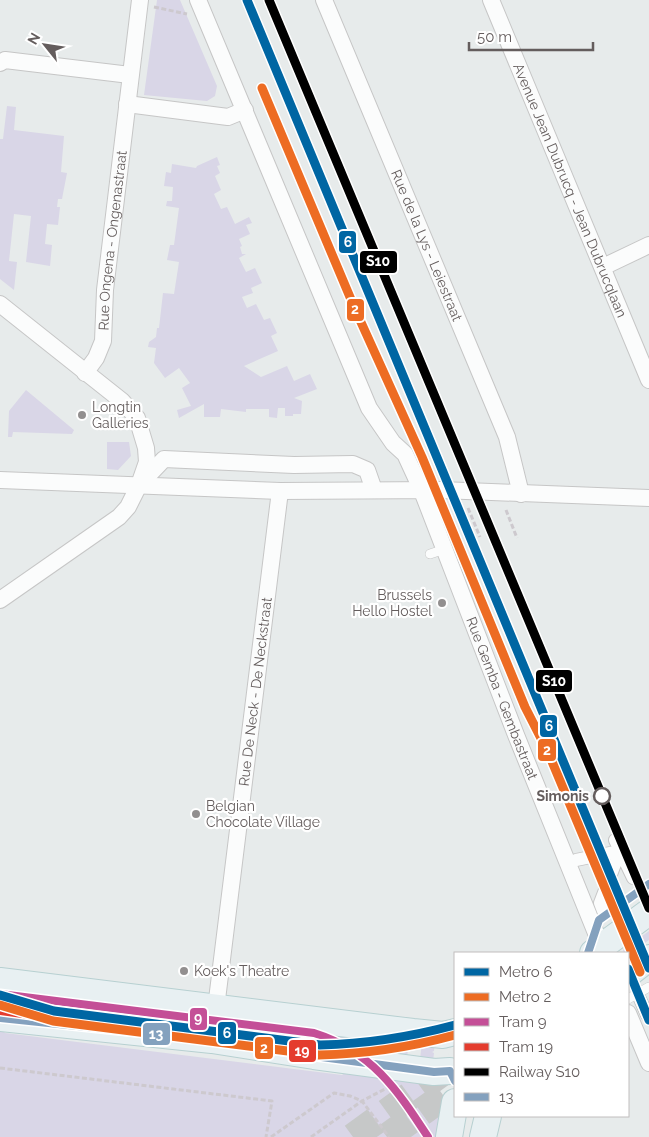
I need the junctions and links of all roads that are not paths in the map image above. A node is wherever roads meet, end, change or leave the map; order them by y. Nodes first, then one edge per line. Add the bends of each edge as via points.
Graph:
1 (198, 0) edge
2 (324, 0) edge
3 (491, 0) edge
4 (139, 2) edge
5 (0, 63) edge
6 (130, 75) junction
7 (126, 104) junction
8 (245, 110) junction
9 (649, 245) edge
10 (603, 267) junction
11 (0, 304) edge
12 (85, 373) junction
13 (649, 380) edge
14 (0, 480) edge
15 (139, 485) junction
16 (374, 490) junction
17 (280, 491) junction
18 (422, 491) junction
19 (519, 494) junction
20 (649, 498) edge
21 (0, 600) edge
22 (618, 846) junction
23 (576, 860) dead end
24 (632, 878) dead end
25 (649, 884) edge
26 (600, 906) dead end
27 (649, 912) edge
28 (595, 947) edge
29 (649, 958) edge
30 (629, 973) edge
31 (0, 980) edge
32 (649, 987) edge
33 (216, 1007) junction
34 (641, 1008) edge
35 (0, 1018) edge
36 (312, 1019) junction
37 (454, 1032) edge
38 (454, 1038) edge
39 (212, 1040) junction
40 (307, 1055) junction
41 (649, 1063) edge
42 (452, 1076) edge
43 (454, 1108) edge
44 (488, 1117) edge
45 (449, 1137) edge
46 (483, 1137) edge

1 - 8 street, Rue Gemba - Gembastraat
2 - 19 street, Rue de la Lys - Leiestraat via 507,437
3 - 10 street, Avenue Jean Dubrucq - Jean Dubrucqlaan
4 - 6 street, Rue Ongena - Ongenastraat
5 - 6 street via 5,60
6 - 7 street, Rue Ongena - Ongenastraat
7 - 8 street via 228,117
7 - 12 street, Rue Ongena - Ongenastraat via 105,290 103,341
8 - 18 street, Rue Gemba - Gembastraat via 369,408 392,443 405,454
9 - 10 street
10 - 13 street, Avenue Jean Dubrucq - Jean Dubrucqlaan
11 - 12 street
12 - 15 street via 122,402 136,418 147,462
14 - 15 street
15 - 16 street via 164,459 353,464 367,470
15 - 17 street
15 - 21 street via 128,507 119,516
16 - 17 street
16 - 18 street
17 - 33 street, Rue De Neck - De Neckstraat
18 - 19 street
18 - 28 street, Rue Gemba - Gembastraat via 438,552 516,735
19 - 20 street
22 - 23 street
22 - 24 street
22 - 26 street
25 - 28 lane via 599,920
27 - 28 main road
29 - 30 main road
31 - 33 main road
32 - 34 lane via 638,995
33 - 36 main road
33 - 39 street, Rue De Neck - De Neckstraat
34 - 41 street
35 - 39 main road
36 - 37 main road via 443,1035
36 - 40 main road via 325,1038 322,1048
38 - 42 main road via 447,1052
39 - 40 main road
40 - 42 main road
43 - 45 main road
44 - 46 main road

